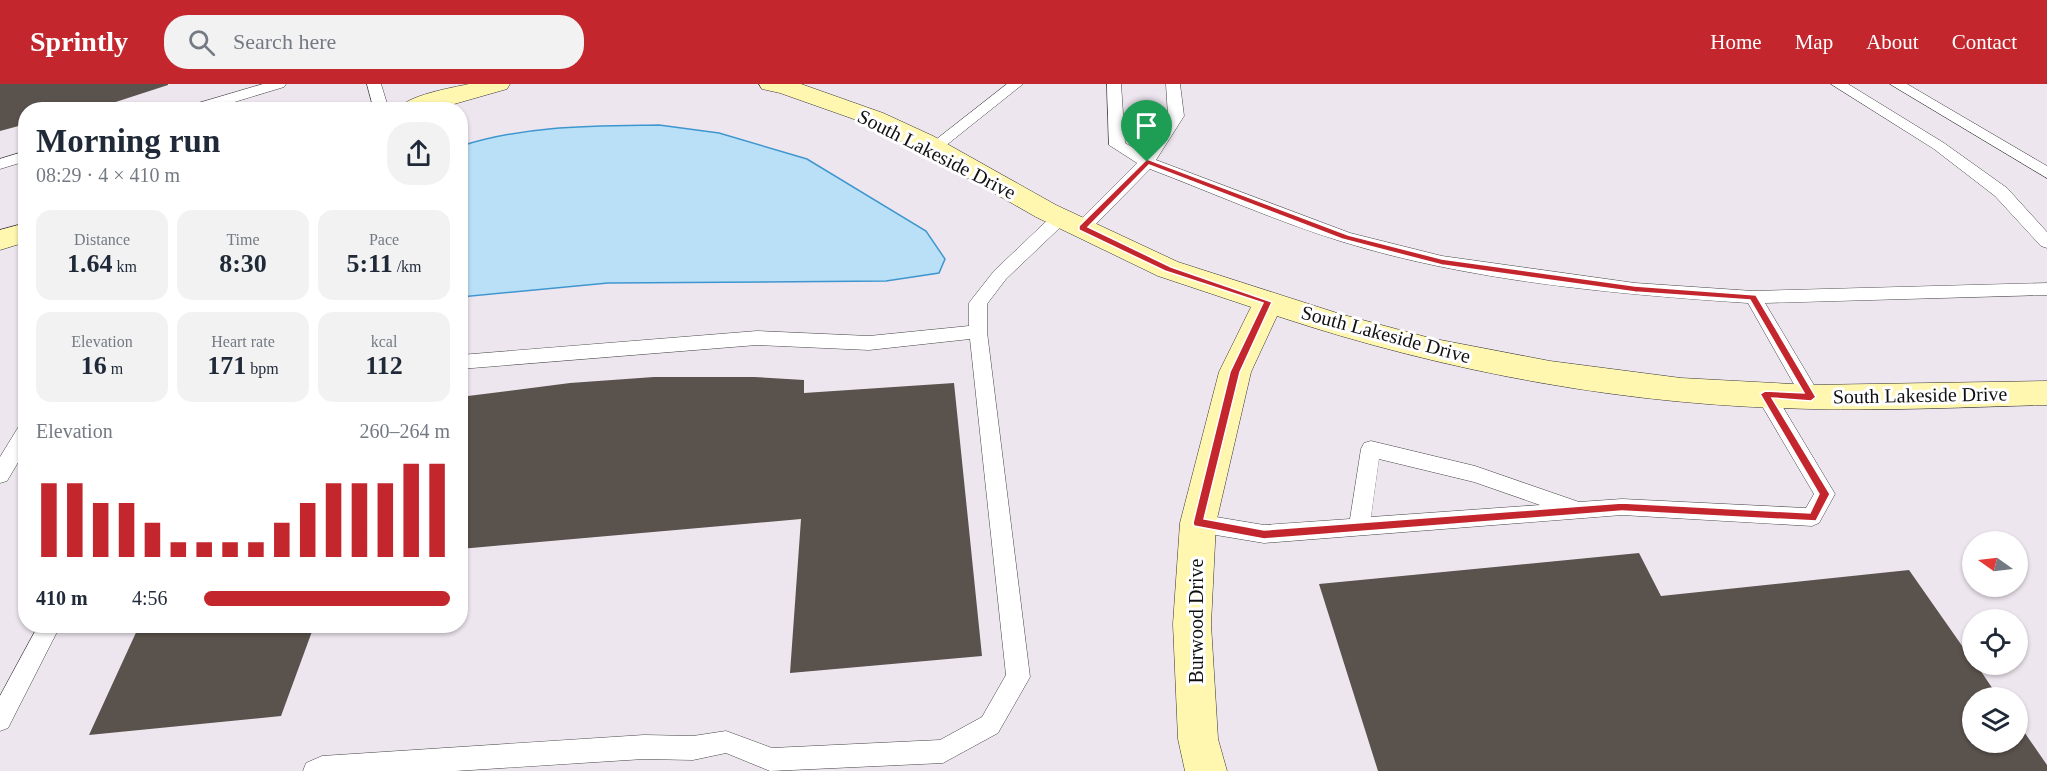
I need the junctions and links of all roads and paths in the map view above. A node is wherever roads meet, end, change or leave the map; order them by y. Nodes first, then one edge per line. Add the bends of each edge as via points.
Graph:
1 (279, 84) edge
2 (374, 84) edge
3 (496, 84) edge
4 (771, 84) edge
5 (1016, 84) edge
6 (1114, 84) edge
7 (1173, 84) edge
8 (1839, 84) edge
9 (1897, 84) edge
10 (217, 102) edge
11 (380, 102) edge
12 (430, 102) edge
13 (934, 148) junction
14 (18, 158) edge
15 (1147, 162) junction
16 (0, 164) edge
17 (2047, 173) edge
18 (1072, 223) junction
19 (18, 234) edge
20 (0, 240) edge
21 (2047, 242) edge
22 (2047, 289) edge
23 (1753, 297) junction
24 (1268, 302) junction
25 (978, 332) junction
26 (468, 361) edge
27 (2047, 393) edge
28 (1765, 394) junction
29 (1811, 397) junction
30 (18, 445) edge
31 (0, 475) edge
32 (1579, 510) junction
33 (1198, 523) junction
34 (1359, 527) junction
35 (45, 633) edge
36 (0, 720) edge
37 (315, 771) edge
38 (1206, 771) edge

1 - 10 lane
2 - 11 lane
3 - 12 street
4 - 13 street, South Lakeside Drive via 874,118
5 - 13 lane
6 - 15 lane via 1117,145
7 - 15 lane via 1176,117
8 - 21 lane via 1939,146 2001,192
9 - 17 lane
13 - 18 street, South Lakeside Drive
14 - 16 lane
15 - 18 lane
15 - 23 lane via 1345,237 1442,262 1635,289
18 - 24 street, South Lakeside Drive via 1168,269
18 - 25 lane via 1000,275 978,303
19 - 20 street
22 - 23 lane
23 - 29 lane
24 - 28 street, South Lakeside Drive via 1430,349 1550,373 1681,390
24 - 33 street, Burwood Drive via 1235,372
25 - 26 lane via 869,343 757,338
25 - 37 lane via 1018,677 990,725 943,751 772,760 726,742 693,748 644,747
27 - 29 street, South Lakeside Drive
28 - 29 street, South Lakeside Drive
28 - 32 lane via 1824,494 1812,518 1622,507
30 - 31 lane
32 - 34 lane
32 - 34 lane via 1474,474 1371,449
33 - 34 lane via 1264,534
33 - 38 street, Burwood Drive via 1192,624 1198,739
35 - 36 lane

